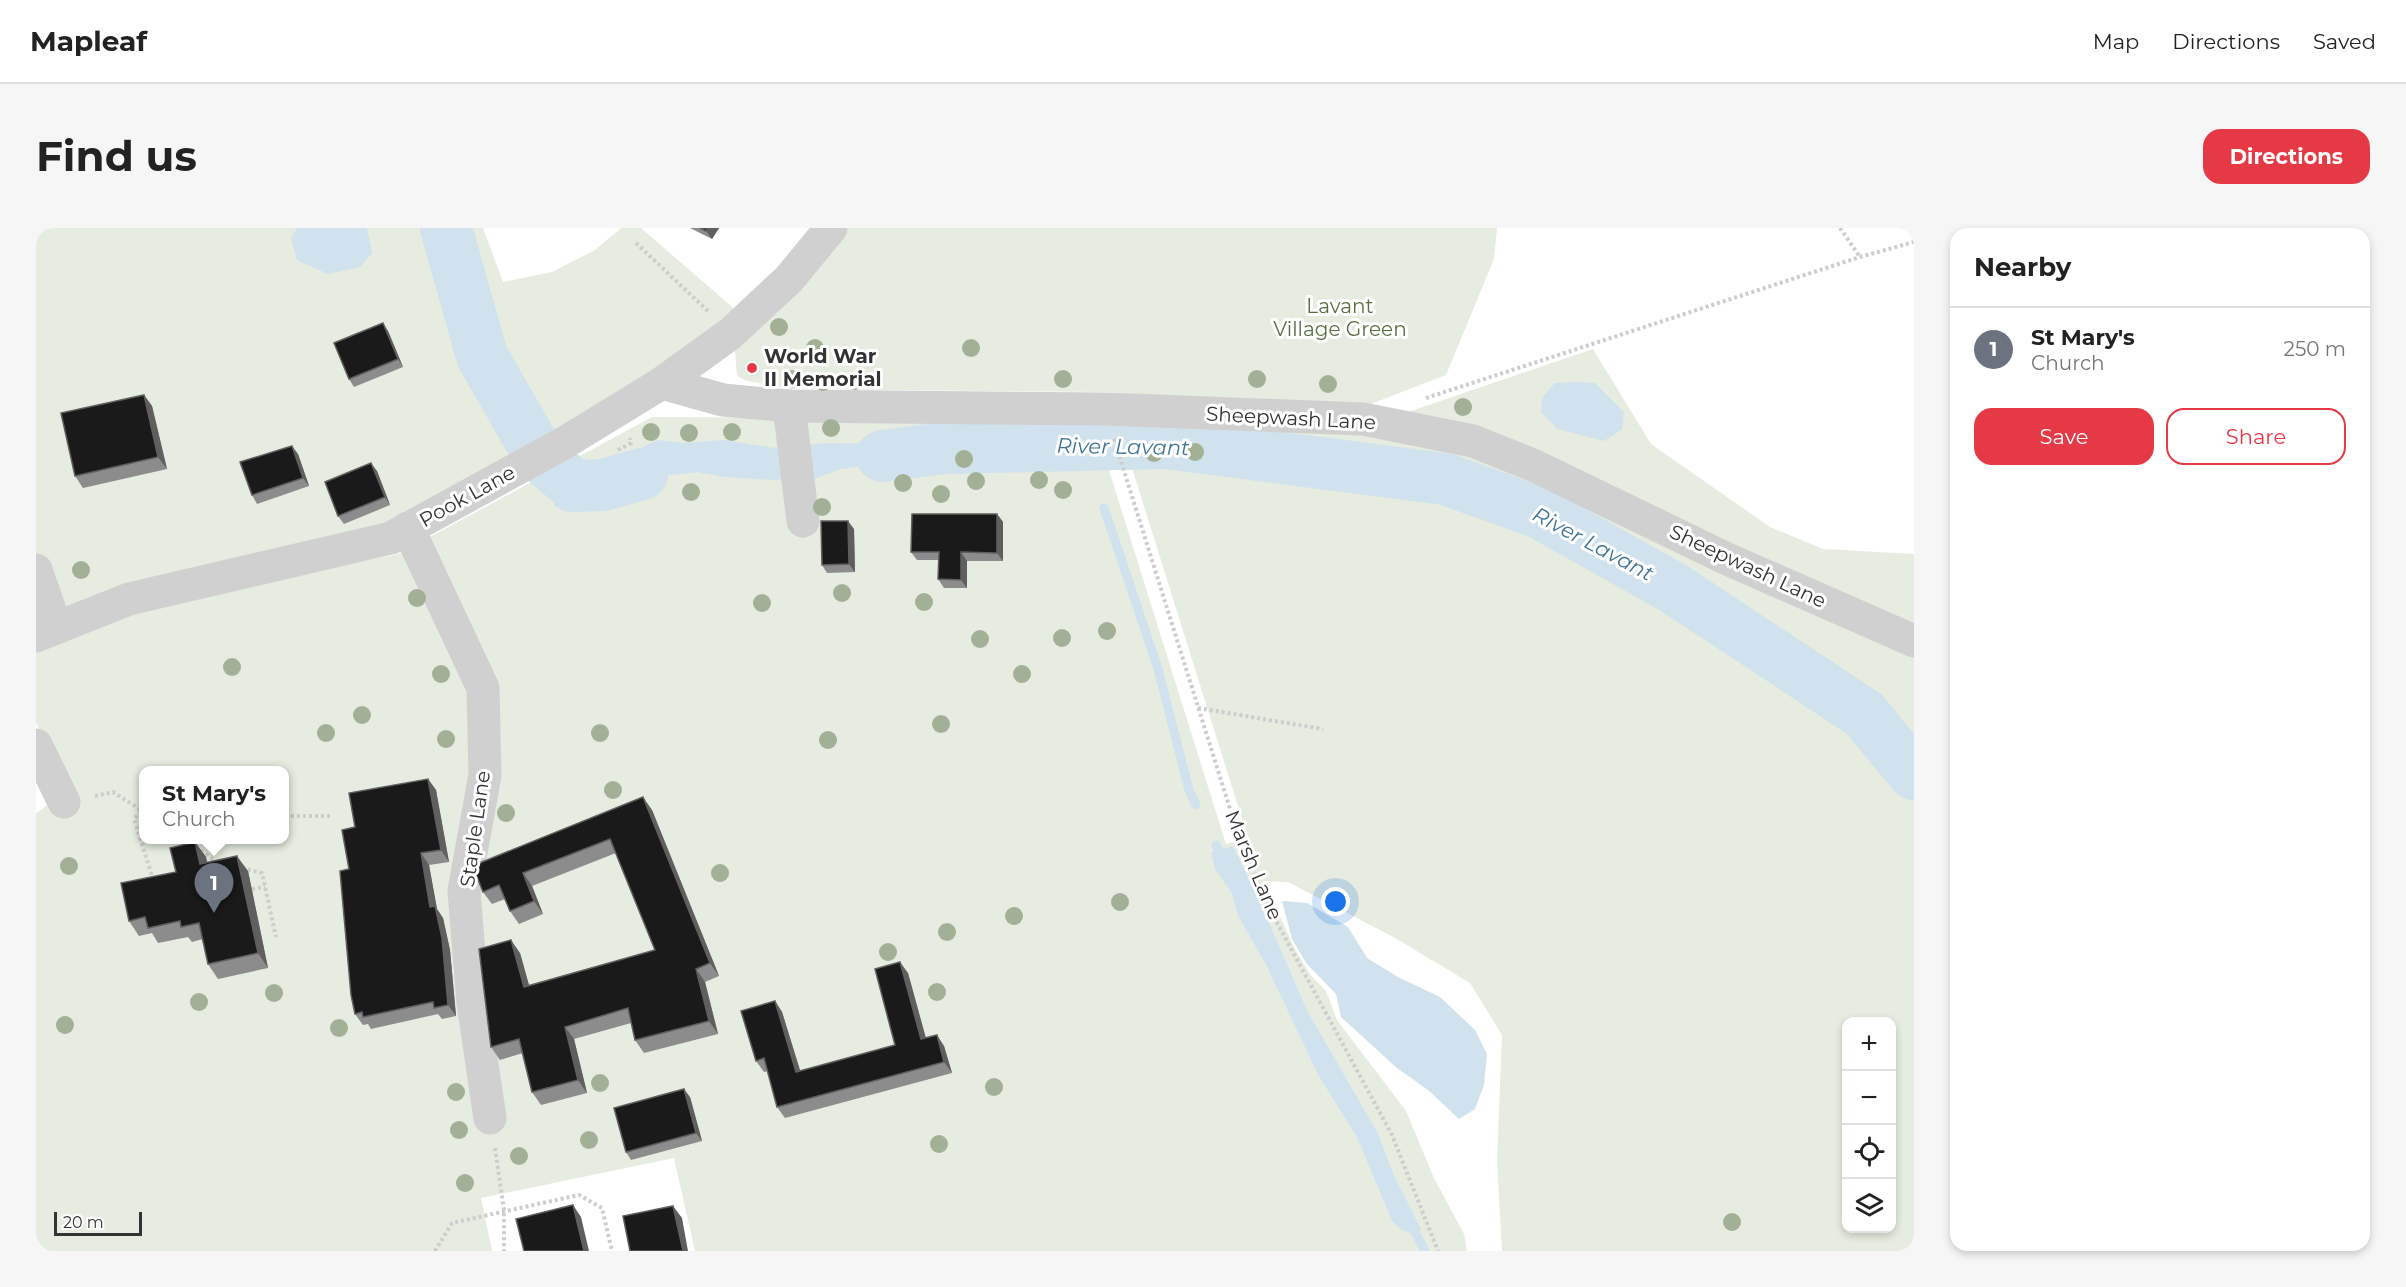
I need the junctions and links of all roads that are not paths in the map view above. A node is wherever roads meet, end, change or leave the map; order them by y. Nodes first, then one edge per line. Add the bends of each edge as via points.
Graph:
1 (831, 228) edge
2 (662, 383) junction
3 (791, 421) junction
4 (802, 509) dead end
5 (408, 528) junction
6 (36, 570) edge
7 (46, 632) edge
8 (1914, 641) edge
9 (36, 745) edge
10 (64, 802) road end
11 (490, 1118) road end

1 - 2 street, Pook Lane via 789,279 730,334
2 - 3 street, Sheepwash Lane
2 - 5 street, Pook Lane via 564,443
3 - 4 street
3 - 8 street, Sheepwash Lane via 1106,410 1363,419 1473,441 1533,465 1725,558
5 - 7 street, Pook Lane via 391,538 129,599
5 - 11 street, Staple Lane via 483,688 485,775 464,891 473,1003
6 - 7 street
9 - 10 street

